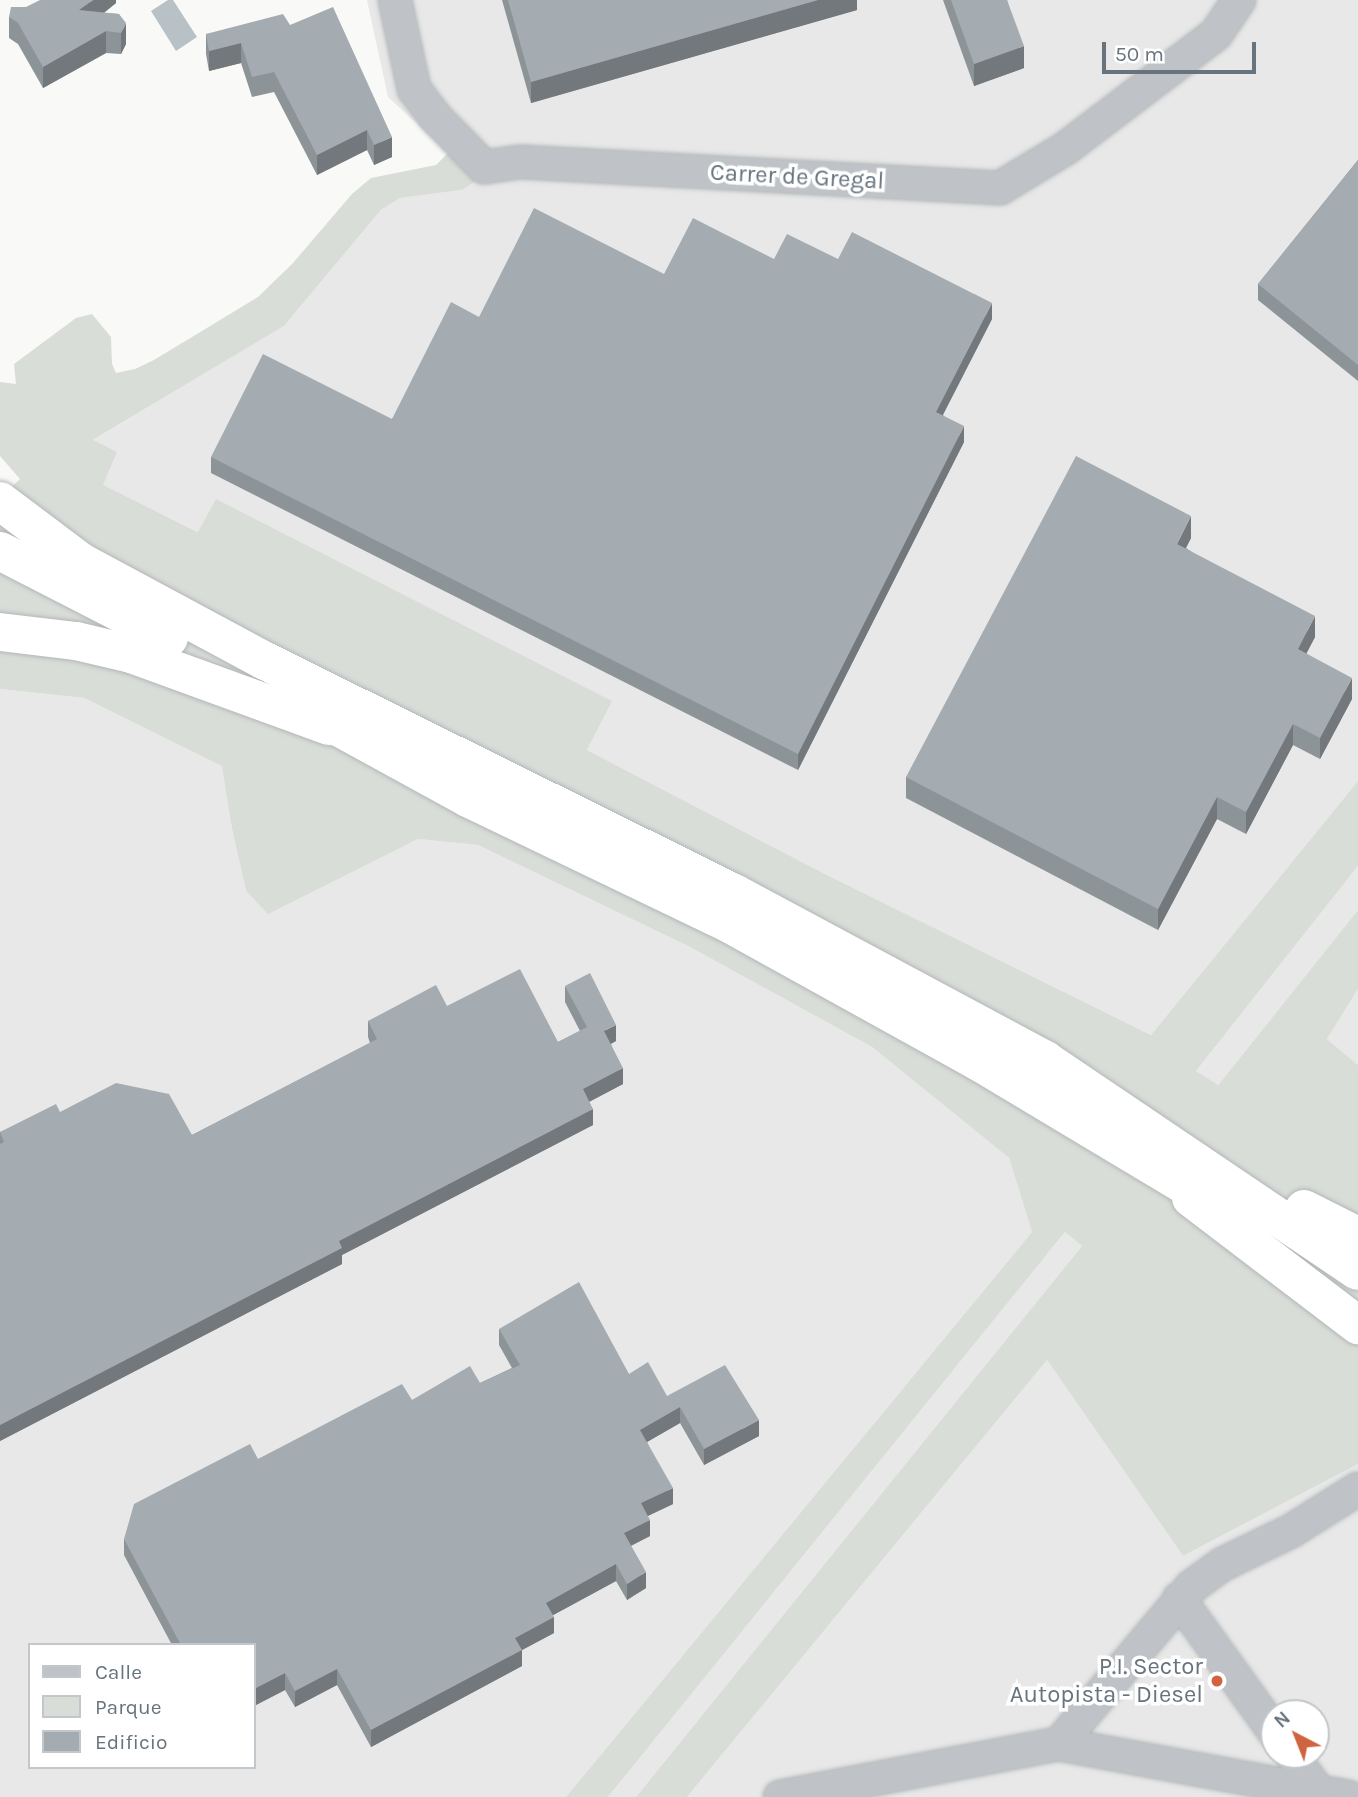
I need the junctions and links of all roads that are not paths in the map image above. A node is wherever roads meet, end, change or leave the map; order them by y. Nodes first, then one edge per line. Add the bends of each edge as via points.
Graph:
1 (395, 0) edge
2 (1239, 0) edge
3 (0, 501) edge
4 (0, 551) edge
5 (0, 632) edge
6 (359, 738) junction
7 (1045, 1060) junction
8 (1121, 1147) junction
9 (1358, 1236) edge
10 (1358, 1271) edge
11 (1358, 1301) edge
12 (1358, 1325) edge
13 (1358, 1489) edge
14 (1358, 1507) edge
15 (1291, 1531) junction
16 (1179, 1599) junction
17 (1260, 1712) edge
18 (1059, 1744) junction
19 (1302, 1769) edge
20 (1317, 1790) junction
21 (780, 1797) edge
22 (1348, 1797) edge

1 - 2 street, Carrer de Gregal via 414,89 484,167 522,162 1000,188 1066,148 1216,34
3 - 7 highway via 81,562 253,654 759,906
4 - 6 highway
5 - 6 highway via 76,641 131,654
6 - 8 highway via 468,798 742,931 979,1062
7 - 9 highway
7 - 10 highway
8 - 11 highway via 1207,1197
8 - 12 highway
13 - 15 street
14 - 15 street
15 - 16 street via 1223,1564
16 - 17 street
16 - 18 street
18 - 20 street
18 - 21 street
19 - 20 street
20 - 22 street

